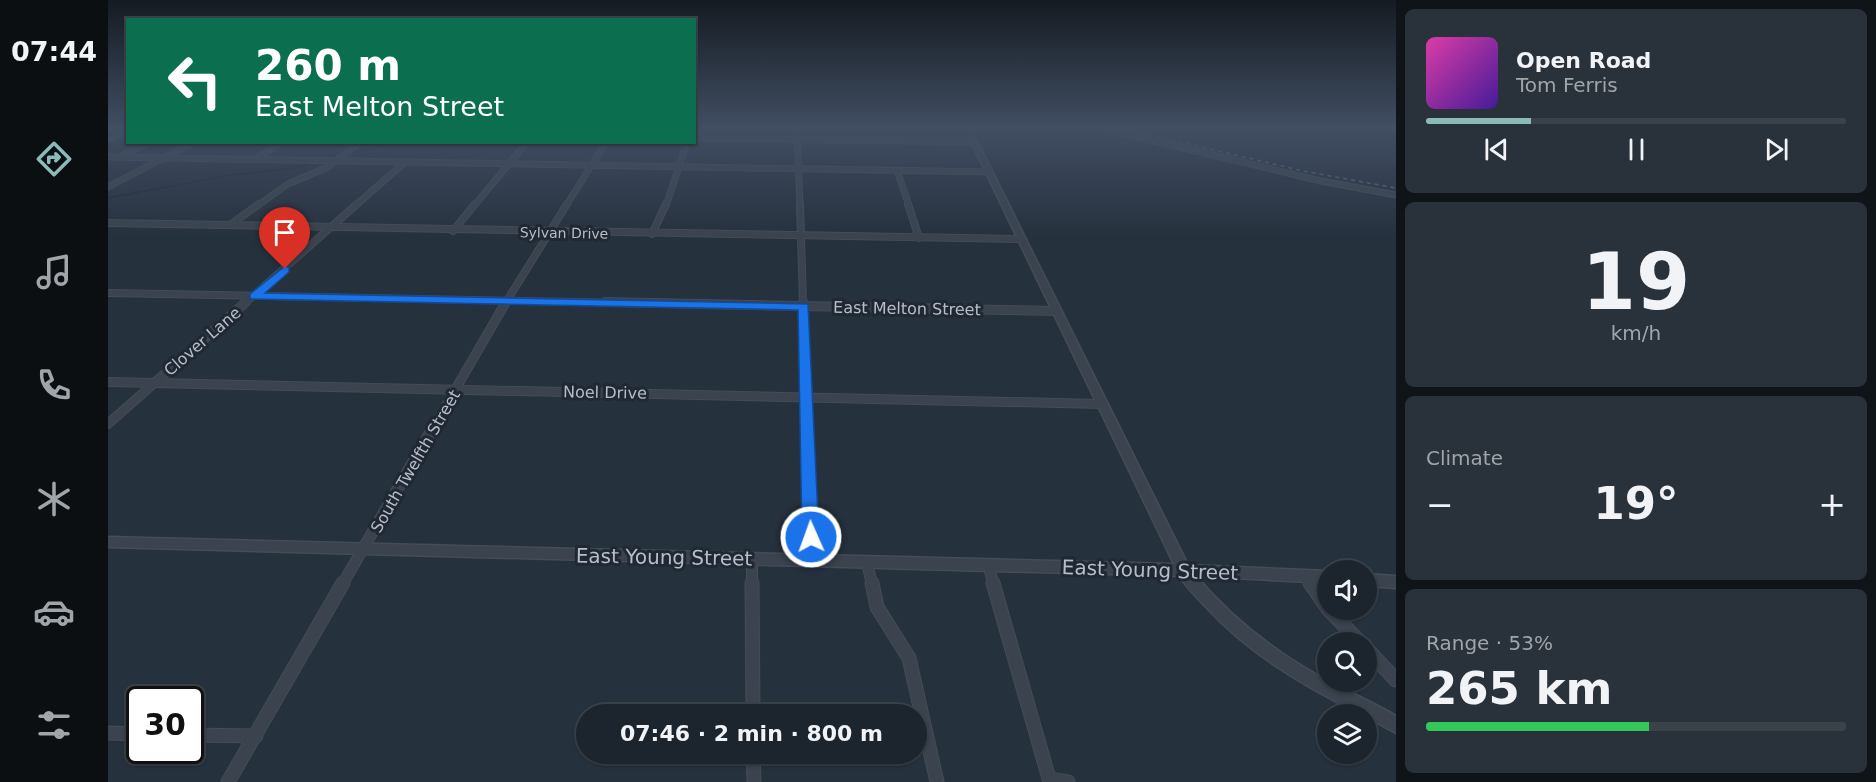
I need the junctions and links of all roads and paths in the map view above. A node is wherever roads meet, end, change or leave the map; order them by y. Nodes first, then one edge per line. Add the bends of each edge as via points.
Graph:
1 (155, 163) edge
2 (332, 163) edge
3 (404, 163) edge
4 (430, 163) edge
5 (681, 163) edge
6 (798, 163) edge
7 (986, 163) edge
8 (1250, 163) edge
9 (508, 165) junction
10 (592, 166) junction
11 (680, 168) junction
12 (798, 169) junction
13 (897, 170) junction
14 (990, 172) junction
15 (108, 188) edge
16 (1396, 195) edge
17 (108, 223) edge
18 (229, 225) junction
19 (332, 229) junction
20 (453, 231) junction
21 (549, 232) junction
22 (652, 234) junction
23 (800, 236) junction
24 (920, 238) junction
25 (1021, 239) junction
26 (108, 293) edge
27 (254, 296) junction
28 (507, 300) junction
29 (804, 306) junction
30 (1057, 311) junction
31 (108, 382) edge
32 (155, 383) junction
33 (457, 389) junction
34 (805, 396) junction
35 (1102, 404) junction
36 (108, 424) edge
37 (109, 544) edge
38 (364, 549) junction
39 (752, 559) junction
40 (812, 560) junction
41 (867, 562) junction
42 (988, 565) junction
43 (1183, 570) junction
44 (1305, 576) junction
45 (1317, 577) edge
46 (1377, 581) edge
47 (1396, 582) edge
48 (1317, 593) edge
49 (1339, 620) edge
50 (1350, 632) edge
51 (1377, 660) edge
52 (1396, 680) edge
53 (753, 704) edge
54 (1396, 725) edge
55 (108, 733) edge
56 (126, 734) edge
57 (204, 735) edge
58 (255, 736) junction
59 (753, 764) edge
60 (1049, 781) edge
61 (228, 782) edge
62 (753, 782) edge
63 (937, 782) edge
64 (1068, 782) edge

1 - 15 street
2 - 18 street via 288,184
3 - 19 street, Clover Lane
4 - 9 street
5 - 11 street
6 - 12 street
7 - 14 street
8 - 16 street
9 - 10 street
9 - 20 street
10 - 11 street
10 - 21 street, South Twelfth Street
11 - 12 street
11 - 22 street
12 - 13 street
12 - 23 street
13 - 14 street
13 - 24 street
14 - 25 street
17 - 18 street, Sylvan Drive
18 - 19 street, Sylvan Drive
19 - 20 street, Sylvan Drive
19 - 27 street, Clover Lane
20 - 21 street, Sylvan Drive
21 - 22 street, Sylvan Drive
21 - 28 street, South Twelfth Street
22 - 23 street, Sylvan Drive
23 - 24 street, Sylvan Drive
23 - 29 street
24 - 25 street, Sylvan Drive
25 - 30 street
26 - 27 street, East Melton Street
27 - 28 street, East Melton Street
27 - 32 street, Clover Lane
28 - 29 street, East Melton Street
28 - 33 street, South Twelfth Street
29 - 30 street, East Melton Street
29 - 34 street
30 - 35 street
31 - 32 street, Noel Drive
32 - 33 street, Noel Drive
32 - 36 street, Clover Lane
33 - 34 street, Noel Drive
33 - 38 street, South Twelfth Street
34 - 35 street, Noel Drive
34 - 40 street
35 - 43 street
37 - 38 street, East Young Street
38 - 39 street, East Young Street
38 - 58 street, South Twelfth Street
39 - 40 street, East Young Street
39 - 53 street
40 - 41 street, East Young Street
41 - 42 street, East Young Street
41 - 63 street via 877,607 909,658
42 - 43 street, East Young Street
42 - 60 street
43 - 44 street, East Young Street
43 - 54 street via 1221,613 1262,648 1304,676
44 - 45 street, East Young Street
44 - 48 street
46 - 47 street
49 - 50 street
51 - 52 street
55 - 56 street
57 - 58 street
58 - 61 street, South Twelfth Street
59 - 62 street
60 - 64 street

